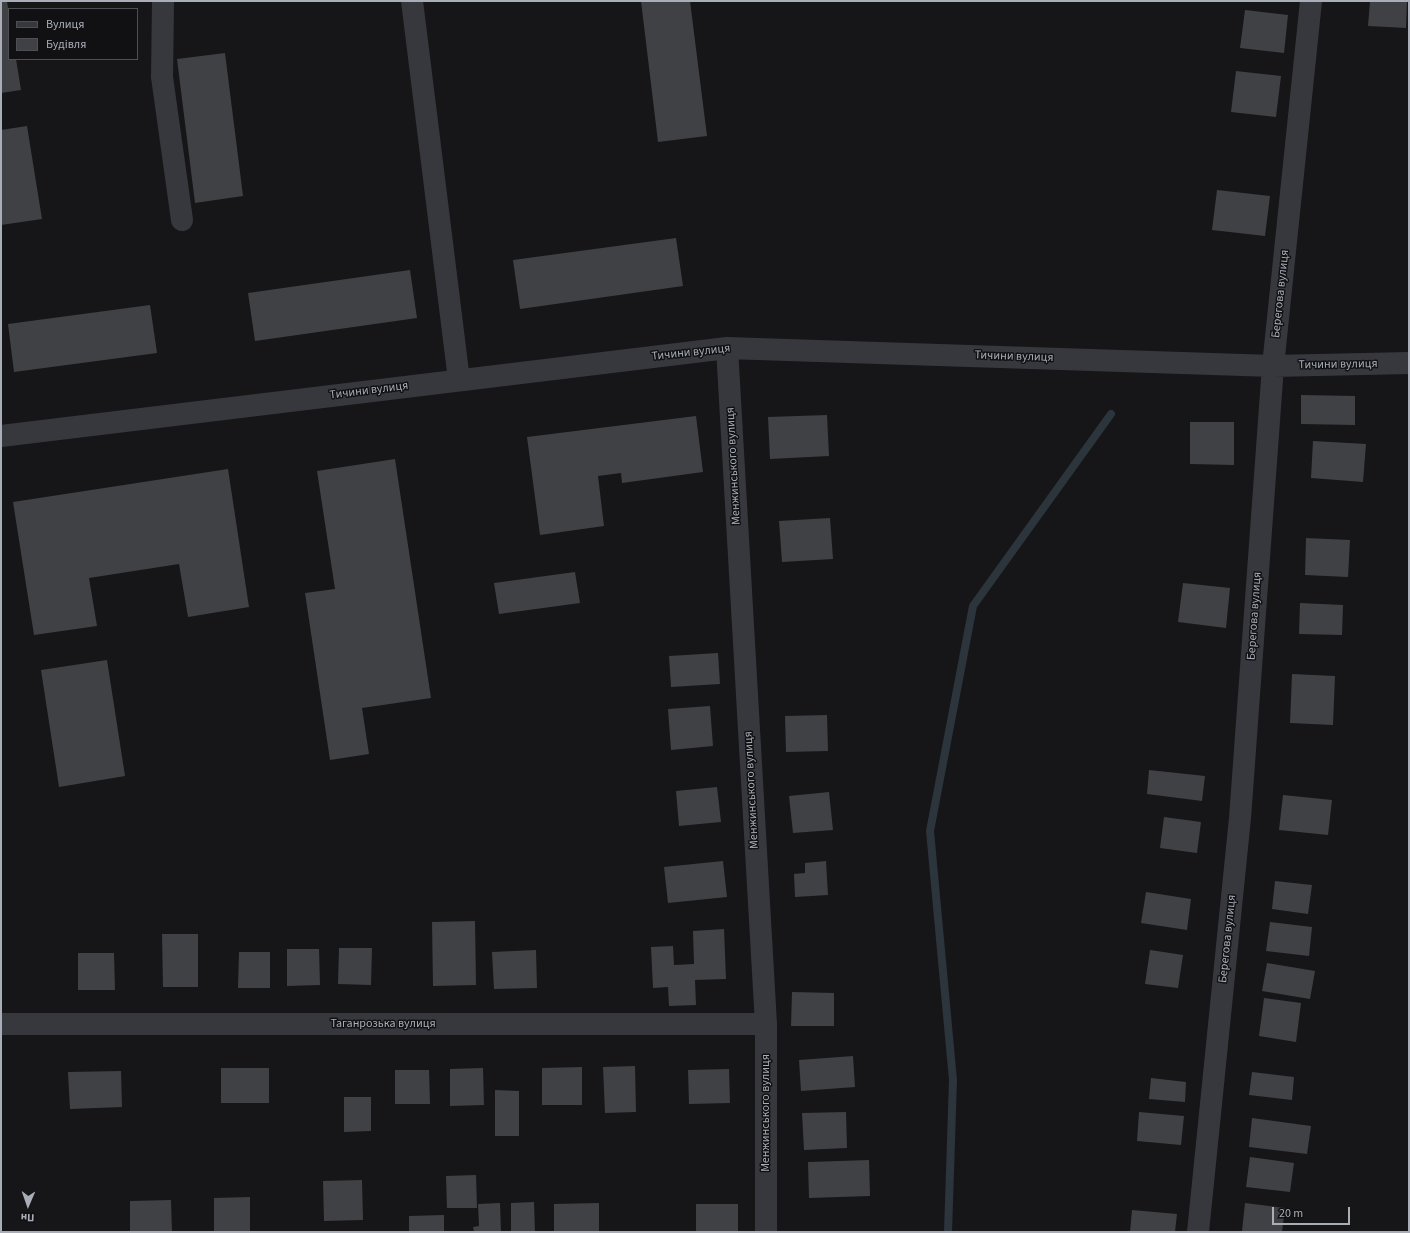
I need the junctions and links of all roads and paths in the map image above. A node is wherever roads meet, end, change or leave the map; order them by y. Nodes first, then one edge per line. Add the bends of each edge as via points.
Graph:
1 (163, 1) edge
2 (412, 1) edge
3 (1311, 1) edge
4 (182, 220) dead end
5 (727, 348) junction
6 (1409, 363) edge
7 (1273, 366) junction
8 (459, 380) junction
9 (1, 436) edge
10 (1, 1024) edge
11 (766, 1024) junction
12 (766, 1232) edge
13 (1198, 1232) edge

1 - 4 street via 162,77
2 - 8 street
3 - 7 street, Берегова вулиця
5 - 7 street, Тичини вулиця
5 - 8 street, Тичини вулиця
5 - 11 street, Менжинського вулиця
6 - 7 street, Тичини вулиця
7 - 13 street, Берегова вулиця via 1240,818
8 - 9 street, Тичини вулиця
10 - 11 street, Таганрозька вулиця
11 - 12 street, Менжинського вулиця

